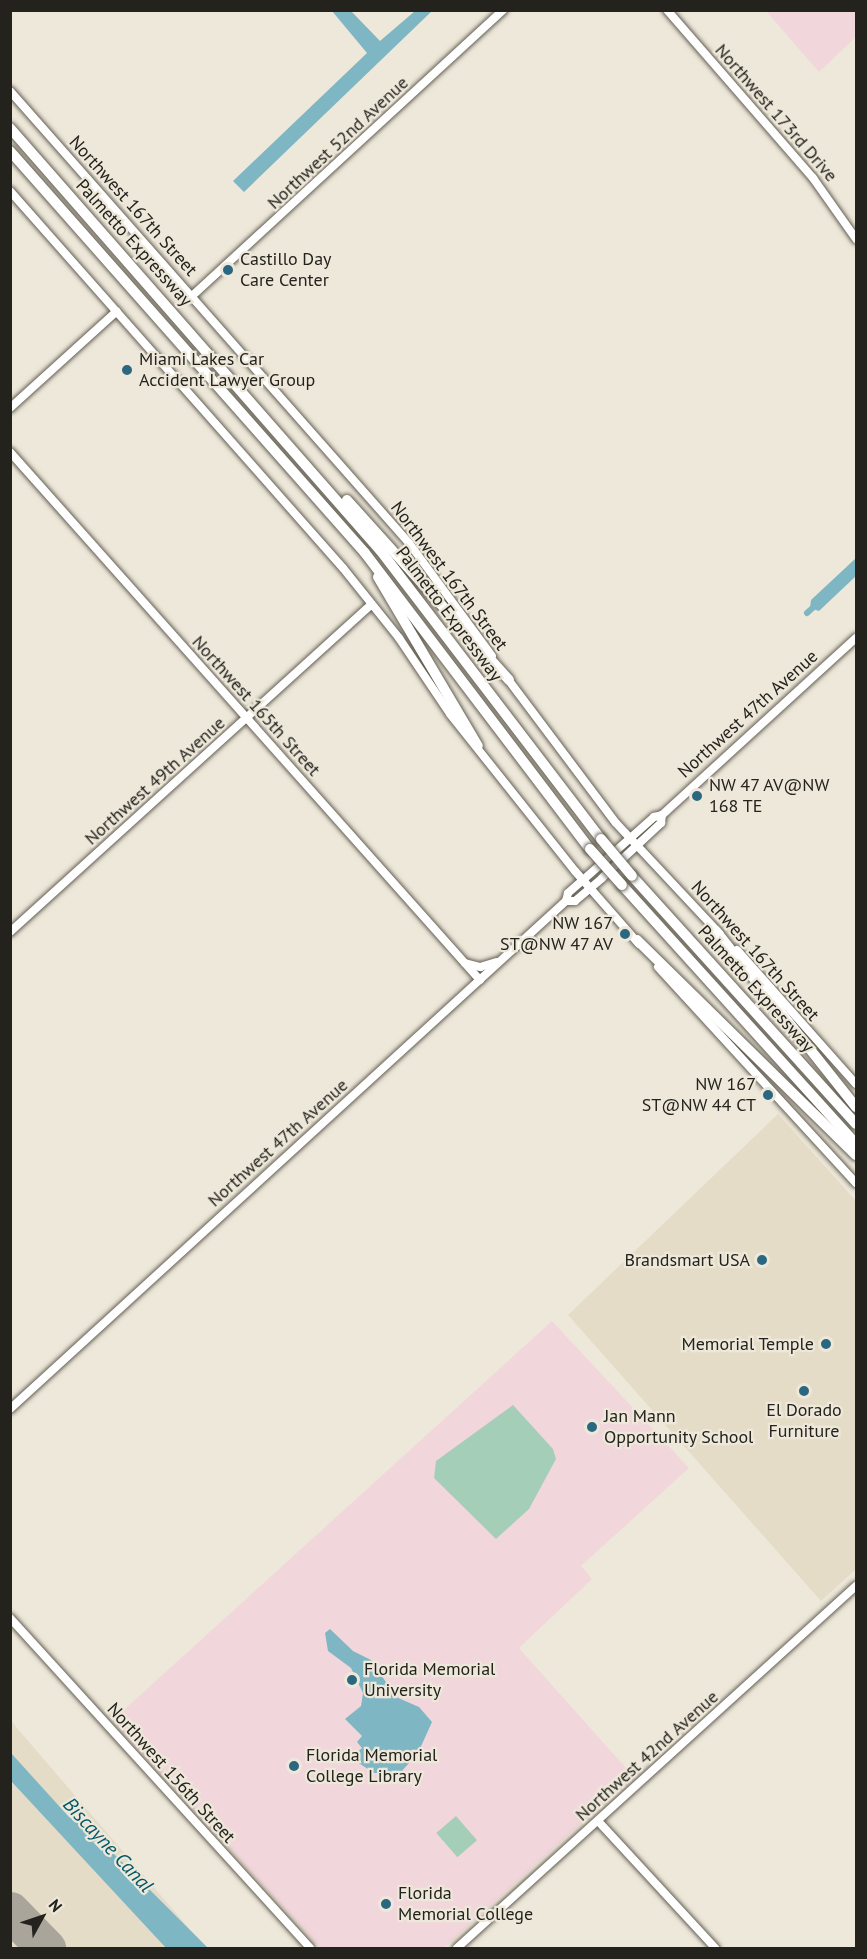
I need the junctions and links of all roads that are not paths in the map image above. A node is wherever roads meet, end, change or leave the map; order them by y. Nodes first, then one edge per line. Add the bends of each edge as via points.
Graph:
1 (502, 10) edge
2 (667, 10) edge
3 (10, 91) edge
4 (10, 128) edge
5 (10, 151) edge
6 (10, 191) edge
7 (856, 239) edge
8 (192, 296) junction
9 (117, 311) junction
10 (10, 408) edge
11 (10, 452) edge
12 (308, 464) junction
13 (365, 553) junction
14 (372, 604) junction
15 (856, 638) edge
16 (509, 680) junction
17 (247, 718) junction
18 (478, 746) junction
19 (662, 815) junction
20 (630, 839) junction
21 (638, 846) junction
22 (583, 880) junction
23 (591, 888) junction
24 (566, 901) junction
25 (716, 931) junction
26 (10, 932) edge
27 (637, 940) junction
28 (503, 959) junction
29 (465, 963) junction
30 (480, 980) junction
31 (856, 1084) edge
32 (856, 1107) edge
33 (856, 1124) edge
34 (856, 1144) edge
35 (856, 1155) edge
36 (856, 1182) edge
37 (10, 1409) edge
38 (856, 1586) edge
39 (10, 1618) edge
40 (598, 1821) junction
41 (310, 1948) edge
42 (458, 1948) edge
43 (715, 1948) edge

1 - 8 street, Northwest 52nd Avenue
2 - 7 street, Northwest 173rd Drive via 806,169 840,211
3 - 8 street, Northwest 167th Street
4 - 12 highway, Palmetto Expressway
5 - 13 highway, Palmetto Expressway
6 - 9 street
8 - 16 street, Northwest 167th Street via 409,543
9 - 10 street
9 - 14 street
11 - 17 street, Northwest 165th Street
12 - 16 highway via 339,491
12 - 33 highway, Palmetto Expressway, bridge via 409,585 521,739 601,840
13 - 18 highway
13 - 34 highway, Palmetto Expressway, bridge via 591,849
14 - 17 street, Northwest 49th Avenue
14 - 18 street
15 - 19 main road, Northwest 47th Avenue
16 - 20 street, Northwest 167th Street
17 - 26 street, Northwest 49th Avenue
17 - 29 street, Northwest 165th Street
18 - 22 street
19 - 20 main road, Northwest 47th Avenue
19 - 21 street, Northwest 47th Avenue via 661,824
20 - 21 street, Northwest 167th Street
20 - 22 main road, Northwest 47th Avenue
21 - 23 street, Northwest 47th Avenue
21 - 25 street, Northwest 167th Street
22 - 23 street
22 - 24 street, Northwest 47th Avenue
23 - 24 street, Northwest 47th Avenue via 575,901
23 - 27 street
24 - 28 street, Northwest 47th Avenue
25 - 31 street, Northwest 167th Street
25 - 32 highway
27 - 35 highway
27 - 36 street
28 - 29 street via 480,967
28 - 30 street, Northwest 47th Avenue
29 - 30 street, Northwest 165th Street
30 - 37 street, Northwest 47th Avenue
38 - 40 street, Northwest 42nd Avenue
39 - 41 street, Northwest 156th Street
40 - 42 street, Northwest 42nd Avenue
40 - 43 street

